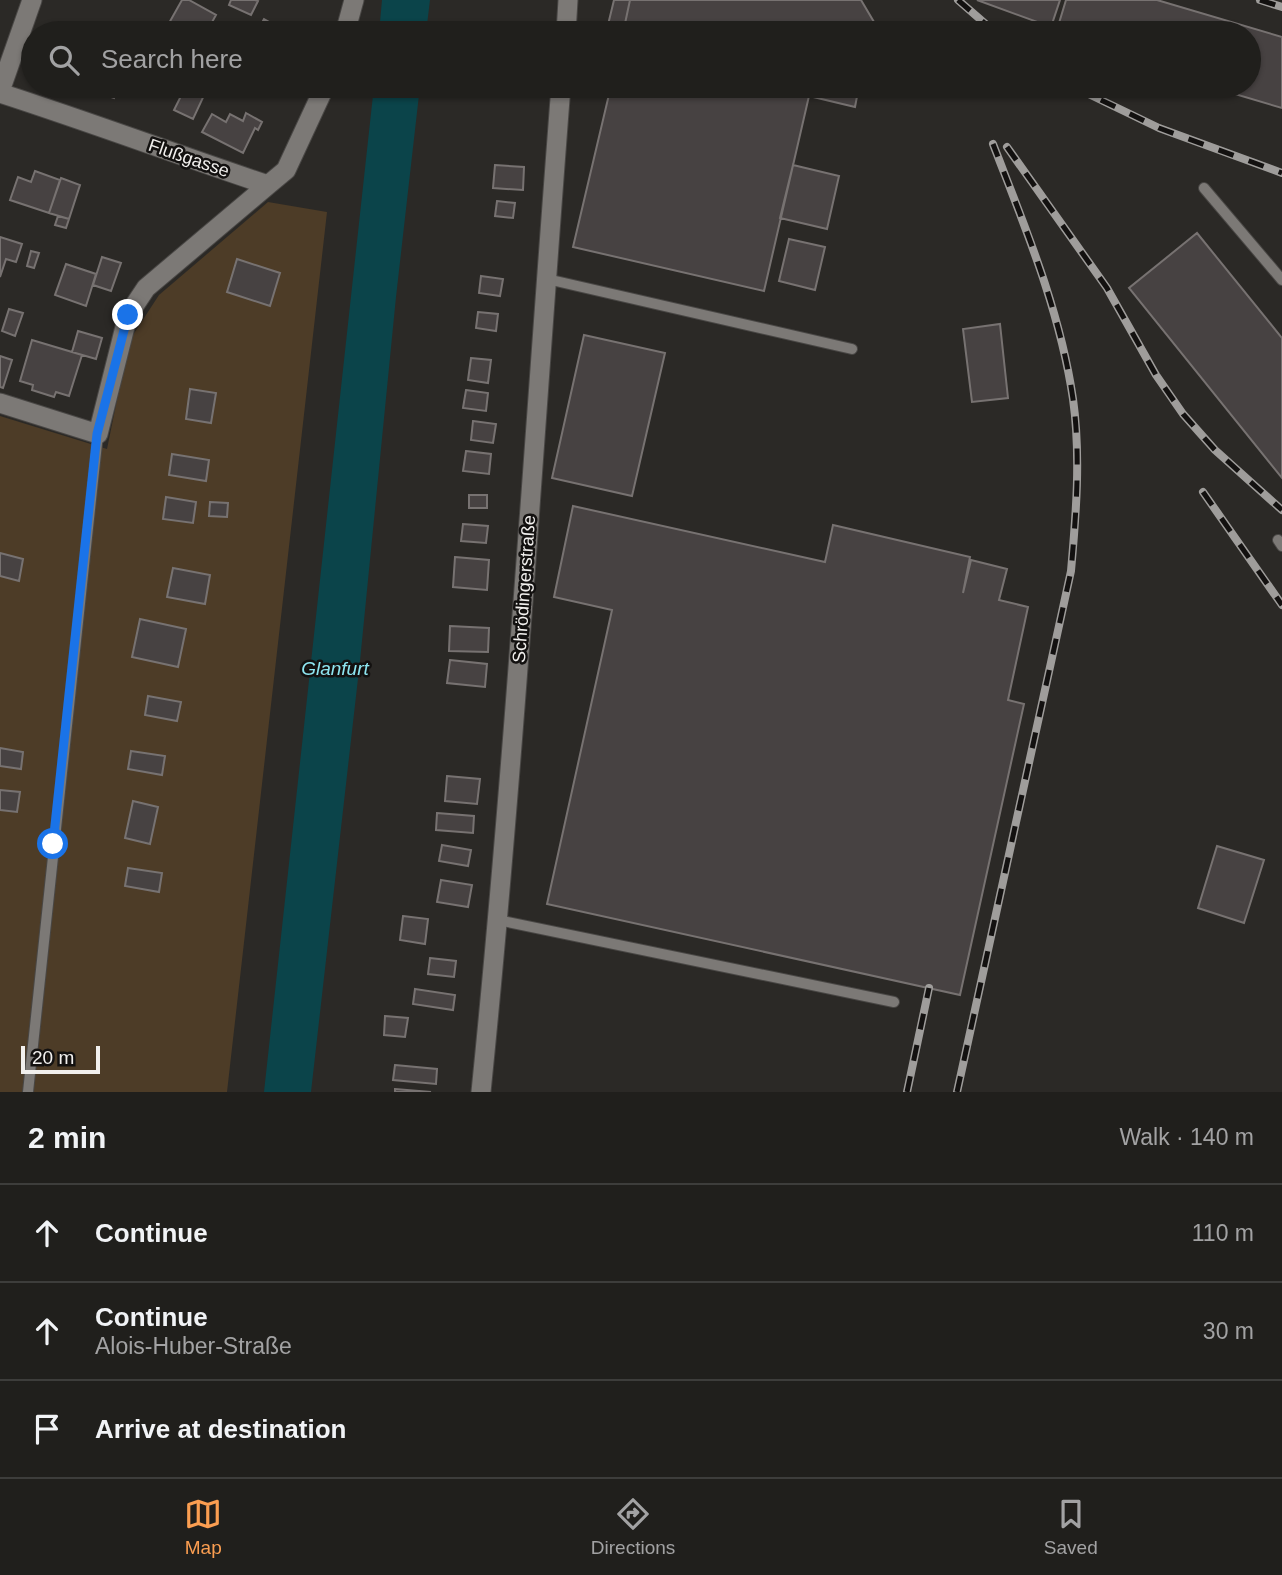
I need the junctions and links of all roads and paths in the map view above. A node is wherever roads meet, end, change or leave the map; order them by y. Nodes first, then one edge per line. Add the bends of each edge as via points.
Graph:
1 (32, 0) edge
2 (354, 0) edge
3 (568, 0) edge
4 (25, 21) edge
5 (348, 21) edge
6 (567, 21) edge
7 (21, 32) edge
8 (0, 92) edge
9 (320, 98) edge
10 (560, 98) edge
11 (268, 185) junction
12 (1204, 188) dead end
13 (547, 279) junction
14 (1282, 279) edge
15 (852, 349) dead end
16 (0, 403) edge
17 (97, 434) junction
18 (498, 920) junction
19 (894, 1002) dead end
20 (28, 1092) edge
21 (481, 1092) edge

1 - 4 street
2 - 5 street
3 - 6 street
7 - 8 street
8 - 11 street, Flußgasse
9 - 11 street via 286,170
10 - 13 street, Schrödingerstraße
11 - 17 street via 146,288 128,315
12 - 14 lane
13 - 15 lane
13 - 18 street, Schrödingerstraße
16 - 17 street
17 - 20 lane
18 - 19 lane
18 - 21 street, Schrödingerstraße

